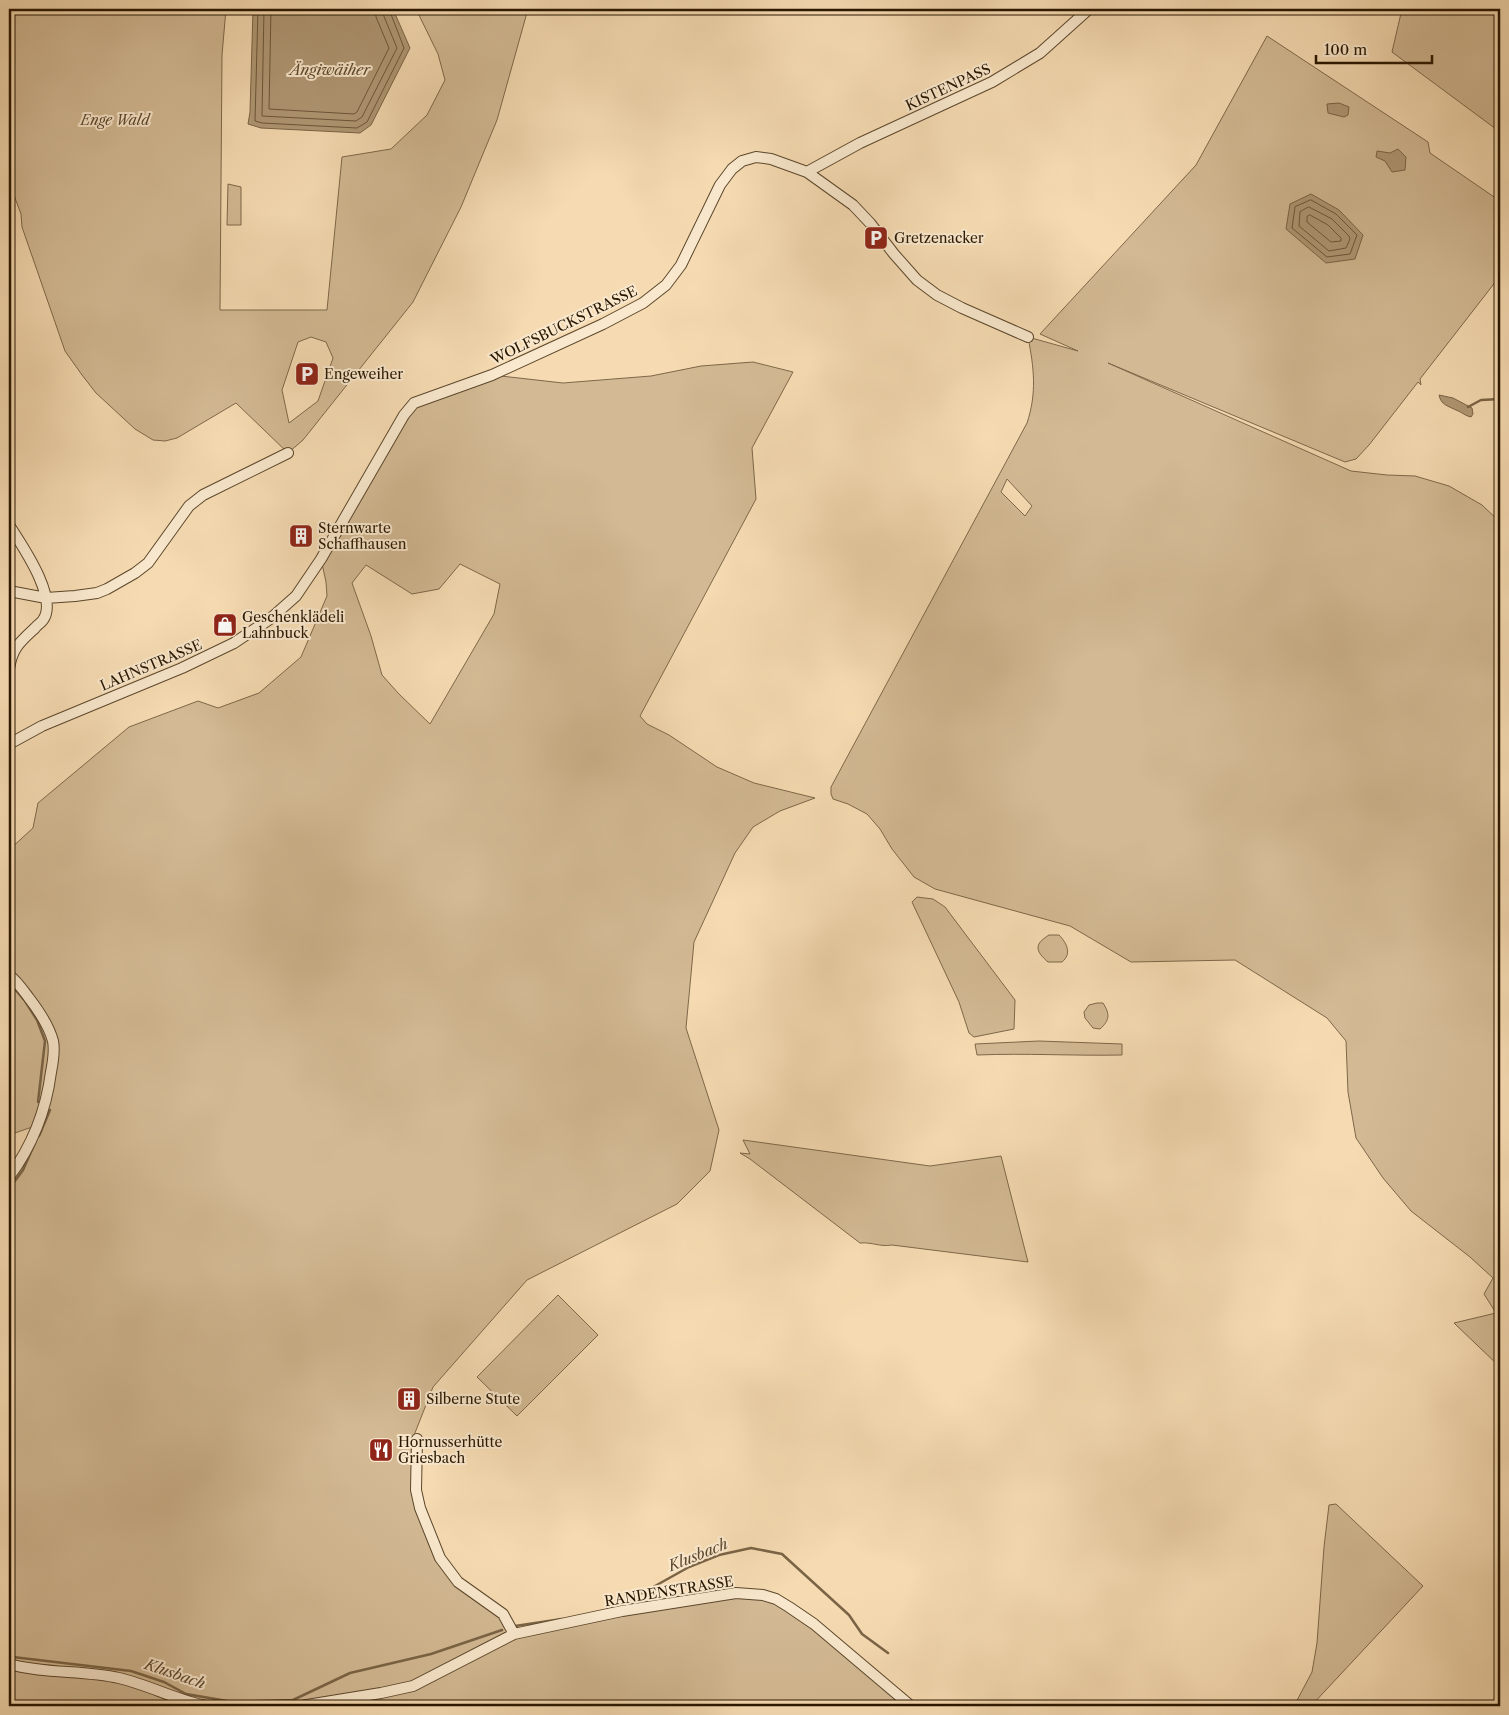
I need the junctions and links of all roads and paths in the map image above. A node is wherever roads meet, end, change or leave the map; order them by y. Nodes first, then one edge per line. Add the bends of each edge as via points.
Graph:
1 (1089, 9) edge
2 (807, 172) junction
3 (1028, 337) dead end
4 (288, 453) dead end
5 (9, 525) edge
6 (9, 591) edge
7 (296, 596) joint
8 (46, 598) junction
9 (9, 669) edge
10 (9, 744) edge
11 (9, 975) edge
12 (9, 1177) edge
13 (417, 1440) dead end
14 (514, 1634) junction
15 (9, 1664) edge
16 (206, 1706) edge
17 (300, 1706) edge
18 (912, 1706) edge

1 - 2 street, KISTENPASS via 1040,53 992,82 860,143
2 - 3 street, WOLFSBUCKSTRASSE via 853,205 917,280 930,290
2 - 7 street, WOLFSBUCKSTRASSE via 771,159 756,157 742,161 720,185 681,265 666,285 643,303 492,375 414,403 404,414 321,559
4 - 8 street via 203,495 188,506 148,563 135,573 97,593
5 - 8 street via 30,558
6 - 8 street
7 - 10 street, LAHNSTRASSE via 270,619 234,643 42,726
8 - 9 street via 44,620 18,644
11 - 12 street via 32,1002 48,1027 53,1043 48,1091 39,1125
13 - 14 street via 416,1490 440,1558 458,1582 503,1614
14 - 17 street, RANDENSTRASSE via 412,1686
14 - 18 street, RANDENSTRASSE via 632,1609 736,1593 763,1595 783,1603 814,1624
15 - 16 street via 117,1678

